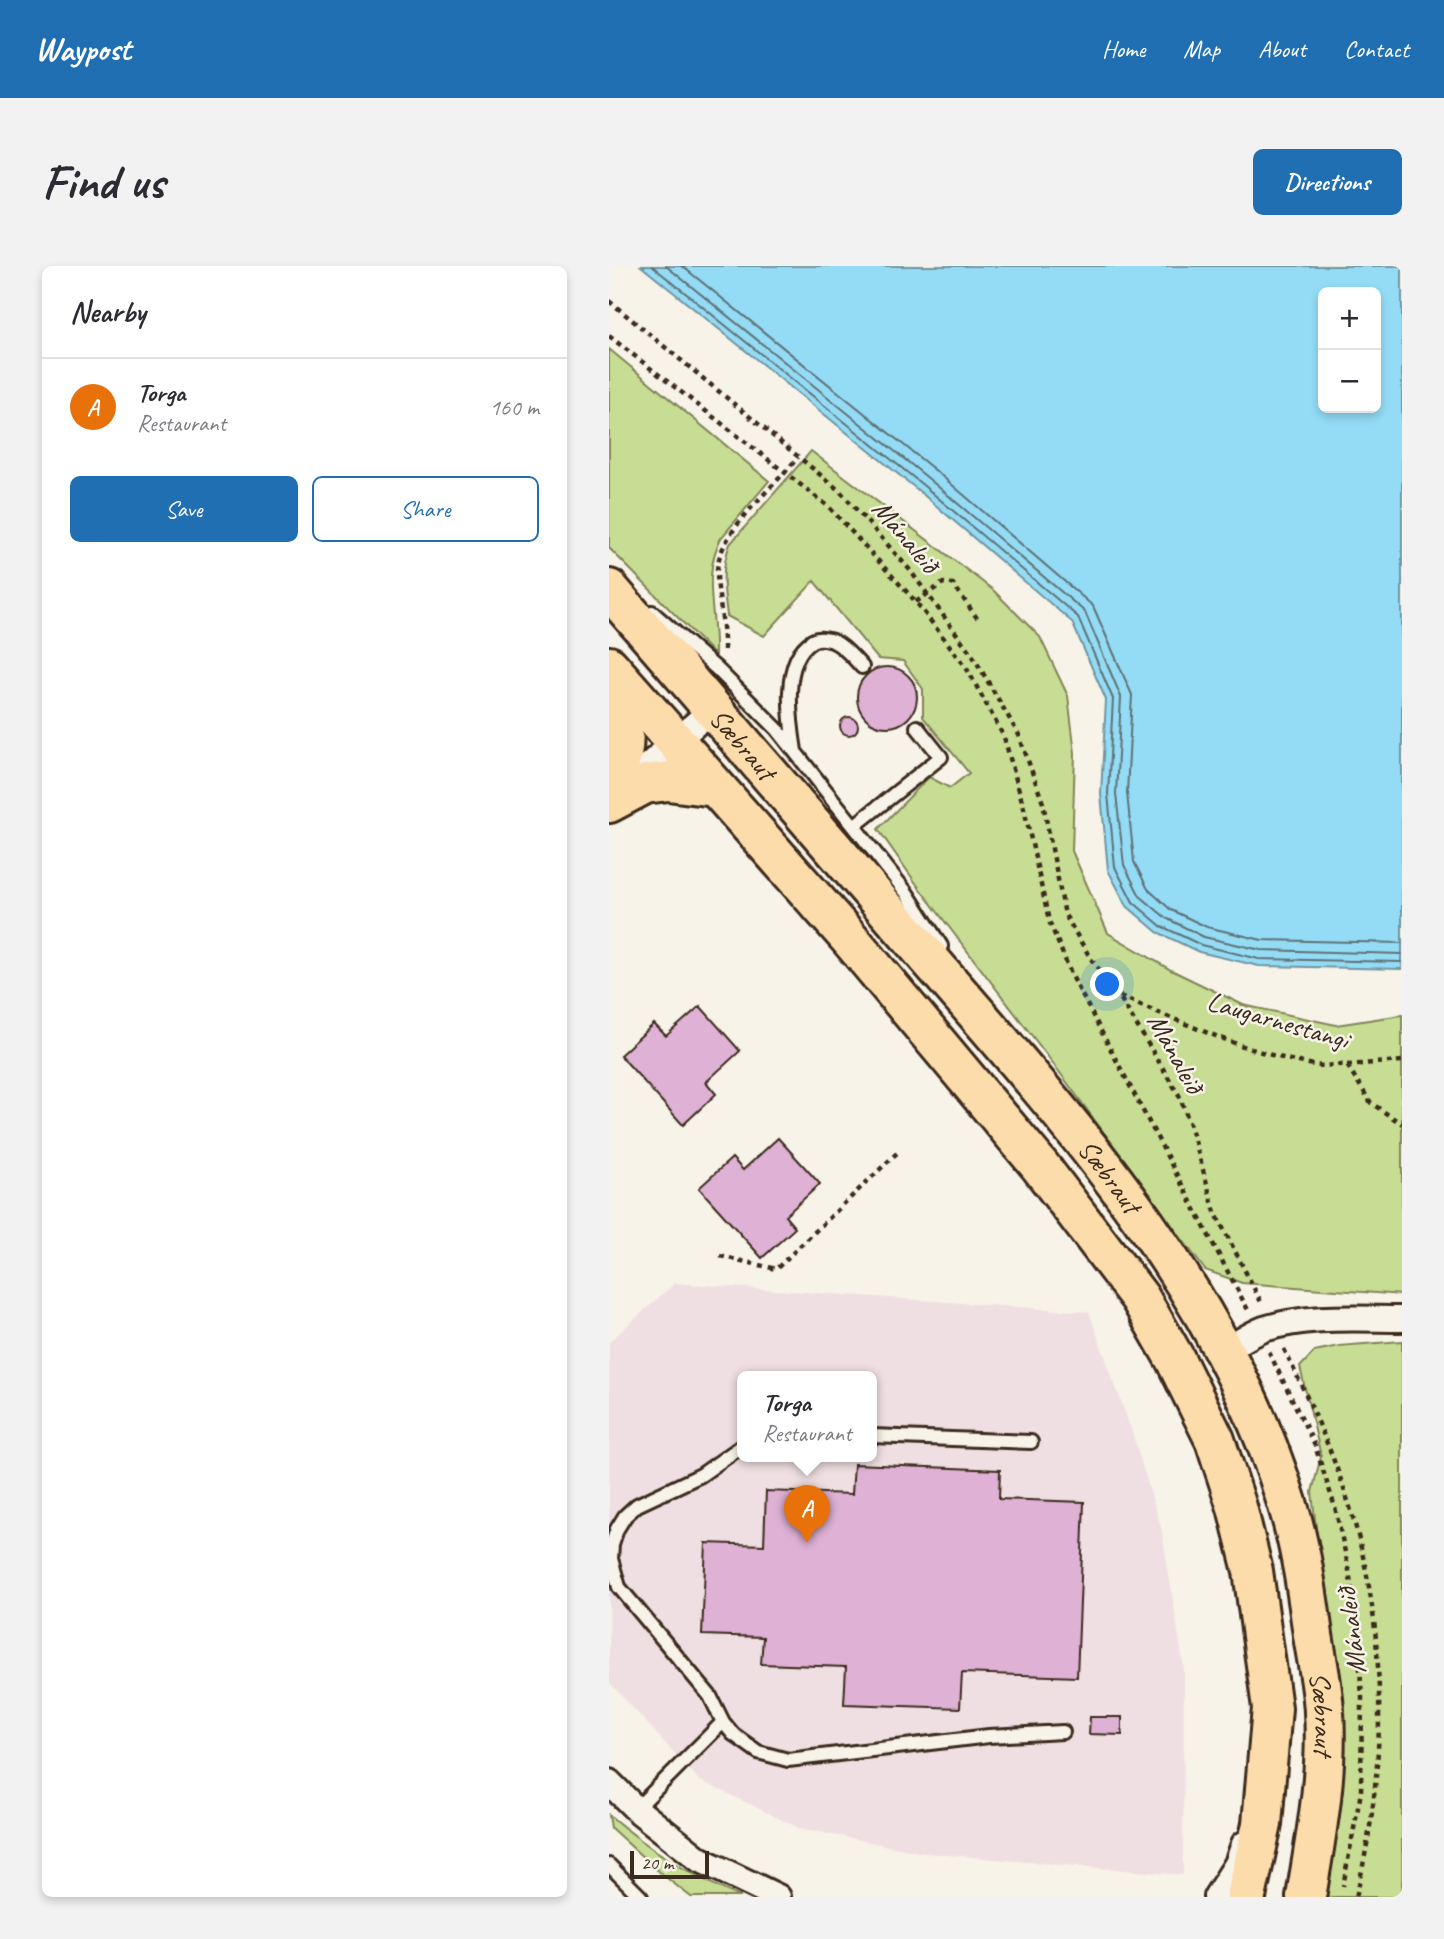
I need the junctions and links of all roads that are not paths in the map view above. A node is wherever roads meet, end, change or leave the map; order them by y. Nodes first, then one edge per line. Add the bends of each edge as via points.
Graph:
1 (609, 574) edge
2 (625, 594) edge
3 (609, 666) edge
4 (862, 667) dead end
5 (609, 685) edge
6 (721, 717) junction
7 (917, 727) dead end
8 (675, 742) junction
9 (795, 751) junction
10 (715, 787) junction
11 (609, 788) edge
12 (609, 802) edge
13 (854, 826) junction
14 (1010, 1052) junction
15 (1402, 1319) edge
16 (1225, 1350) junction
17 (877, 1436) edge
18 (1031, 1442) dead end
19 (737, 1450) edge
20 (723, 1722) junction
21 (1063, 1732) dead end
22 (609, 1782) edge
23 (1265, 1784) junction
24 (636, 1809) junction
25 (609, 1865) edge
26 (641, 1897) edge
27 (778, 1897) edge
28 (1216, 1897) edge
29 (1247, 1897) edge
30 (1305, 1897) edge

1 - 2 lane
2 - 6 main road, Sæbraut
2 - 9 lane via 717,669
3 - 8 main road, Sæbraut
4 - 9 lane via 837,642 814,639 801,650 791,683
5 - 11 main road via 625,734
6 - 8 street via 701,719
6 - 14 main road, Sæbraut
7 - 13 lane via 941,757
8 - 10 main road, Sæbraut
8 - 12 street
9 - 13 lane
10 - 12 main road via 668,781 645,784
10 - 23 main road, Sæbraut via 850,939 1040,1166 1140,1298 1175,1359 1215,1440 1253,1571 1272,1708
13 - 14 lane via 906,892
14 - 16 main road, Sæbraut via 1154,1236
15 - 16 street via 1320,1319 1266,1329
16 - 30 main road, Sæbraut via 1288,1506 1309,1603 1324,1712 1321,1802
17 - 18 lane
19 - 20 lane via 701,1475 637,1505 617,1529 611,1559 619,1587 710,1696
20 - 21 lane via 751,1748 788,1760 989,1736
20 - 24 lane
22 - 24 street
23 - 28 street via 1237,1864
23 - 29 main road, Sæbraut
24 - 27 street via 699,1859
25 - 26 lane

